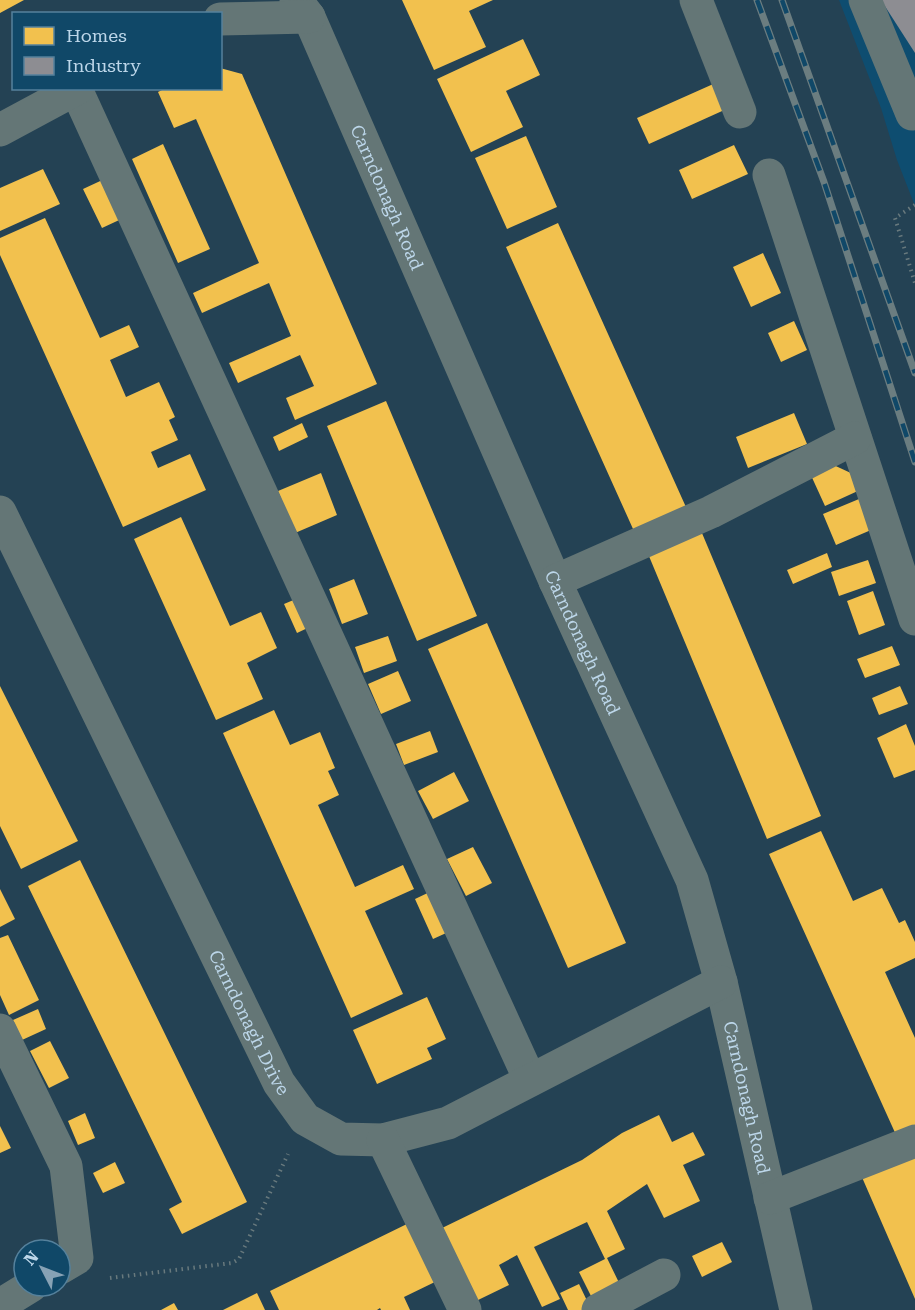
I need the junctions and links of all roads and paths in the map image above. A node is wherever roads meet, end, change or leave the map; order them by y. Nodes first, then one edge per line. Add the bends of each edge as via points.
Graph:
1 (696, 0) edge
2 (866, 0) edge
3 (303, 8) edge
4 (222, 19) edge
5 (75, 90) edge
6 (77, 90) edge
7 (740, 112) dead end
8 (915, 112) edge
9 (0, 130) edge
10 (769, 175) dead end
11 (915, 205) edge
12 (915, 283) edge
13 (855, 438) junction
14 (0, 512) edge
15 (555, 581) junction
16 (915, 619) edge
17 (721, 982) junction
18 (0, 1030) edge
19 (530, 1080) junction
20 (305, 1119) junction
21 (383, 1140) junction
22 (915, 1141) edge
23 (770, 1198) junction
24 (67, 1238) edge
25 (72, 1265) edge
26 (664, 1275) dead end
27 (465, 1310) edge
28 (598, 1310) edge
29 (796, 1310) edge

1 - 7 street
2 - 8 street via 912,114
3 - 4 street
3 - 15 street, Carndonagh Road
5 - 9 street
6 - 19 street
10 - 13 street
11 - 12 path via 895,218
13 - 15 street via 711,512
13 - 16 street
14 - 20 street, Carndonagh Drive via 279,1083
15 - 17 street, Carndonagh Road via 692,880
17 - 19 street, Carndonagh Drive
17 - 23 street, Carndonagh Road
18 - 24 street via 66,1166
19 - 21 street, Carndonagh Drive via 448,1123
20 - 21 street, Carndonagh Drive via 341,1139
20 - 25 path via 239,1259 96,1279
21 - 27 street
22 - 23 street
23 - 29 street, Carndonagh Road
26 - 28 street

